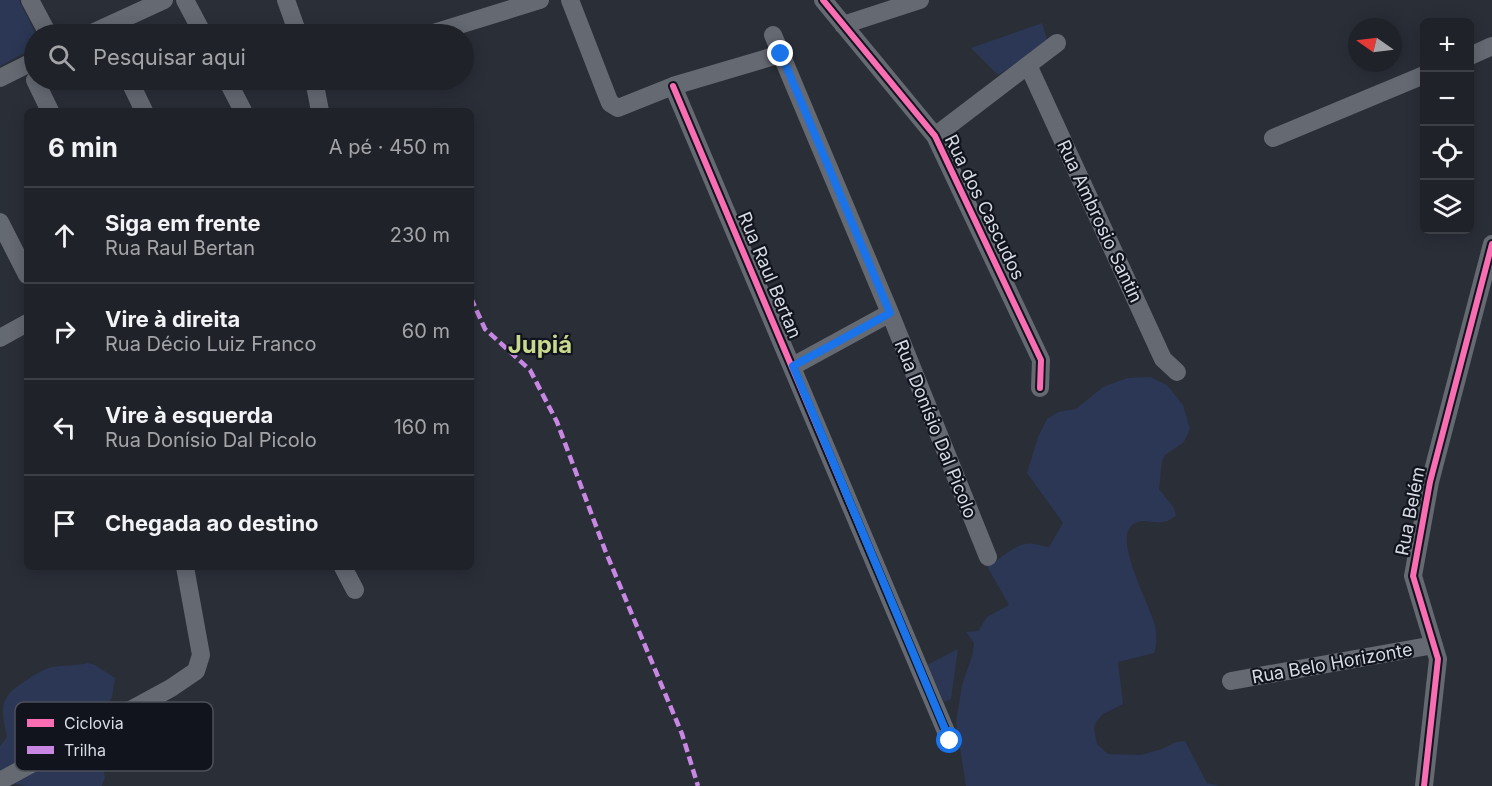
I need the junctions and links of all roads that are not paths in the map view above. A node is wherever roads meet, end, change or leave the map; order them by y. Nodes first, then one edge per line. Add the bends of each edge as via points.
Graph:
1 (30, 0) edge
2 (164, 0) edge
3 (184, 0) edge
4 (286, 0) edge
5 (540, 0) edge
6 (570, 0) edge
7 (823, 0) edge
8 (920, 0) edge
9 (43, 24) edge
10 (116, 24) edge
11 (197, 24) edge
12 (294, 24) edge
13 (462, 24) edge
14 (843, 26) junction
15 (773, 35) dead end
16 (1057, 43) dead end
17 (1492, 46) edge
18 (781, 54) junction
19 (1474, 54) edge
20 (1028, 65) junction
21 (24, 73) edge
22 (1420, 77) edge
23 (0, 78) edge
24 (673, 86) junction
25 (41, 90) edge
26 (134, 90) edge
27 (231, 90) edge
28 (316, 90) edge
29 (49, 108) edge
30 (143, 108) edge
31 (241, 108) edge
32 (319, 108) edge
33 (935, 136) junction
34 (1273, 138) dead end
35 (0, 222) edge
36 (1492, 244) edge
37 (24, 268) edge
38 (890, 313) junction
39 (24, 325) edge
40 (0, 338) edge
41 (793, 366) junction
42 (1177, 372) dead end
43 (1040, 388) dead end
44 (988, 557) dead end
45 (186, 570) edge
46 (345, 570) edge
47 (356, 590) dead end
48 (1434, 645) junction
49 (1231, 681) dead end
50 (145, 702) edge
51 (950, 741) dead end
52 (18, 771) edge
53 (0, 781) edge
54 (1424, 786) edge

1 - 9 street
2 - 10 street
3 - 11 street
4 - 12 street
5 - 13 street
6 - 24 street via 610,103 618,108
7 - 14 street, Rua dos Cascudos
8 - 14 street
14 - 33 street, Rua dos Cascudos
15 - 18 street, Rua Donísio Dal Picolo
16 - 20 street
17 - 19 street
18 - 24 street
18 - 38 street, Rua Donísio Dal Picolo
20 - 33 street
20 - 42 street, Rua Ambrosio Santin via 1163,359
21 - 23 street
22 - 34 street
24 - 41 street, Rua Raul Bertan
25 - 29 street
26 - 30 street
27 - 31 street
28 - 32 street
33 - 43 street, Rua dos Cascudos via 1041,360
35 - 37 street
36 - 48 street, Rua Belém via 1430,482 1413,576
38 - 41 street
38 - 44 street, Rua Donísio Dal Picolo
39 - 40 street
41 - 51 street, Rua Raul Bertan
45 - 50 street via 201,655 196,671
46 - 47 street
48 - 49 street, Rua Belo Horizonte
48 - 54 street, Rua Belém via 1438,659
52 - 53 street

